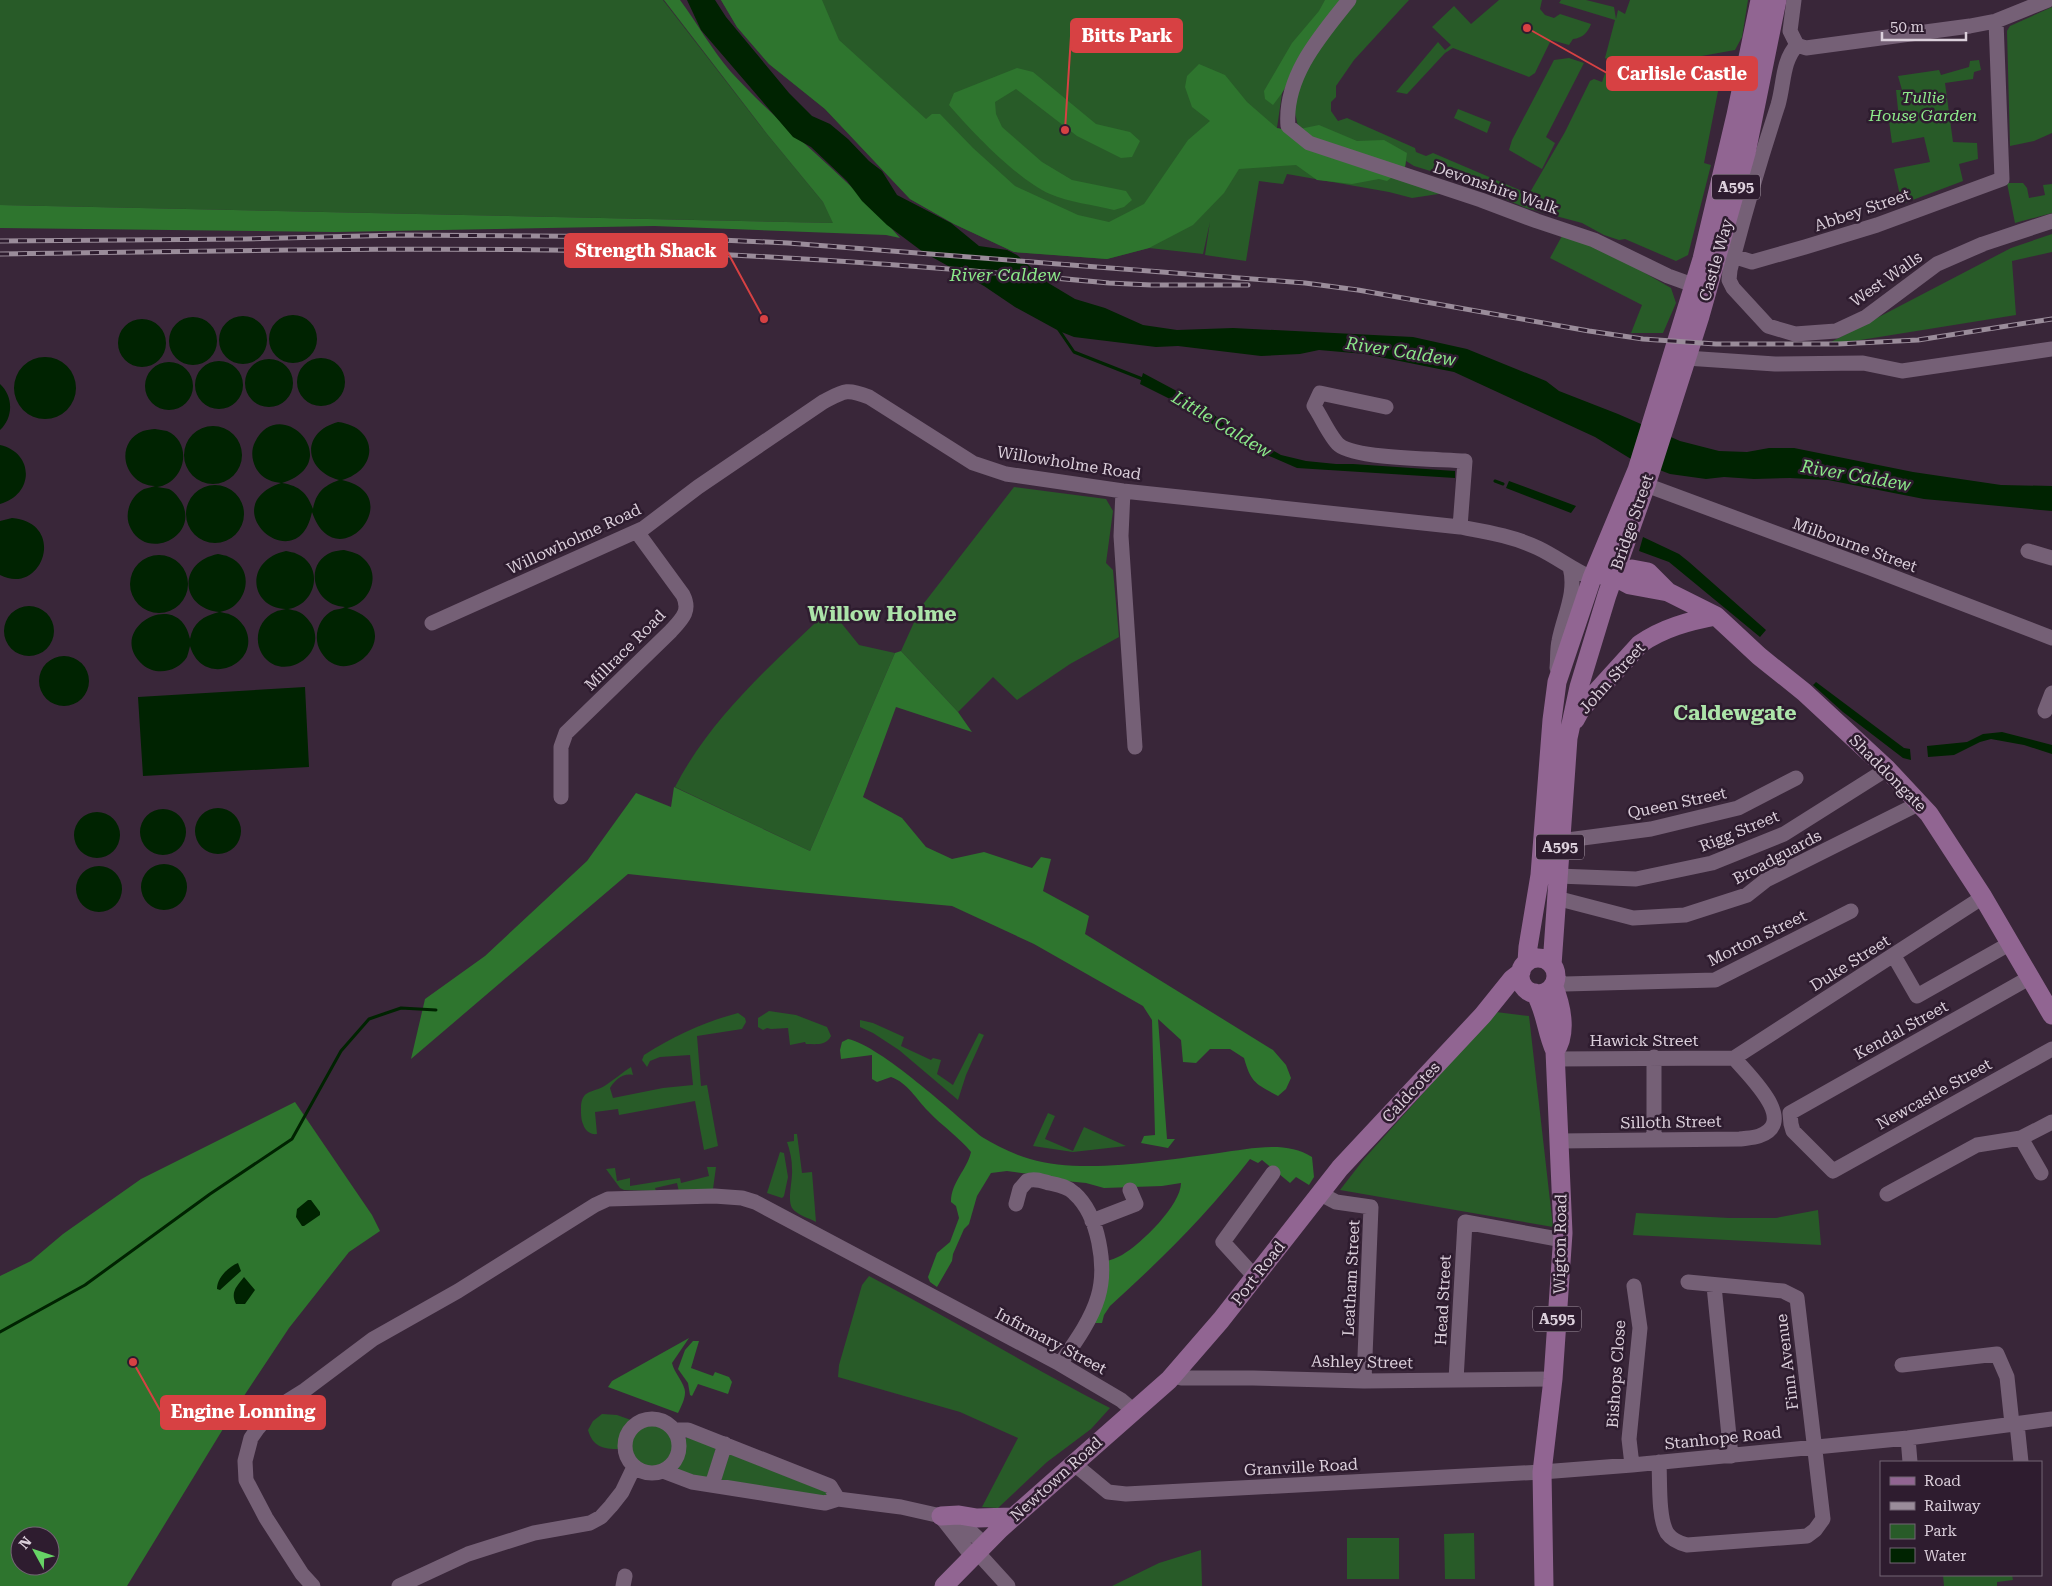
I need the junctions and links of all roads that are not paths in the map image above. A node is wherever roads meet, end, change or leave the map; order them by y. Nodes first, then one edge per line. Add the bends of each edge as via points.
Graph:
1 (1349, 0) edge
2 (1760, 0) edge
3 (1777, 0) edge
4 (1794, 0) edge
5 (2048, 0) edge
6 (1996, 21) junction
7 (1797, 44) junction
8 (2052, 221) edge
9 (1733, 256) junction
10 (1693, 285) junction
11 (1693, 314) junction
12 (2052, 350) edge
13 (1686, 358) junction
14 (1386, 408) dead end
15 (1644, 475) junction
16 (1124, 491) junction
17 (1460, 528) junction
18 (637, 532) junction
19 (2028, 551) dead end
20 (2052, 558) edge
21 (1570, 567) junction
22 (1613, 576) junction
23 (1592, 578) junction
24 (1716, 616) junction
25 (432, 623) dead end
26 (2052, 638) edge
27 (1557, 682) junction
28 (2052, 693) edge
29 (2045, 712) dead end
30 (1570, 729) junction
31 (1135, 747) dead end
32 (1887, 769) junction
33 (1796, 778) dead end
34 (561, 797) dead end
35 (1920, 803) junction
36 (1560, 841) junction
37 (1558, 876) junction
38 (1983, 897) junction
39 (1556, 898) junction
40 (1851, 911) dead end
41 (2009, 944) junction
42 (1894, 956) junction
43 (1524, 967) junction
44 (1553, 977) junction
45 (2030, 978) junction
46 (1534, 993) junction
47 (2050, 1010) edge
48 (1483, 1015) junction
49 (2052, 1048) edge
50 (1555, 1055) junction
51 (1654, 1057) junction
52 (1734, 1058) junction
53 (2052, 1122) edge
54 (2021, 1138) junction
55 (1654, 1140) junction
56 (1558, 1141) junction
57 (1340, 1168) joint
58 (1833, 1171) joint
59 (2041, 1173) dead end
60 (1273, 1174) dead end
61 (1130, 1190) dead end
62 (1320, 1193) junction
63 (1887, 1194) dead end
64 (1016, 1204) dead end
65 (1092, 1221) junction
66 (1563, 1240) junction
67 (1255, 1277) junction
68 (1688, 1282) dead end
69 (1634, 1286) dead end
70 (1714, 1286) junction
71 (1060, 1364) junction
72 (1902, 1365) dead end
73 (1172, 1375) junction
74 (1553, 1378) junction
75 (1456, 1380) junction
76 (1364, 1381) junction
77 (1134, 1410) junction
78 (2052, 1419) edge
79 (2014, 1424) junction
80 (674, 1430) junction
81 (1908, 1438) junction
82 (725, 1444) junction
83 (1814, 1447) junction
84 (1730, 1456) junction
85 (1910, 1461) edge
86 (2021, 1461) edge
87 (1659, 1462) junction
88 (1073, 1463) junction
89 (1632, 1465) junction
90 (634, 1467) junction
91 (663, 1471) junction
92 (1542, 1472) junction
93 (712, 1485) junction
94 (838, 1499) junction
95 (940, 1516) junction
96 (1013, 1517) junction
97 (978, 1551) junction
98 (313, 1586) edge
99 (399, 1586) edge
100 (944, 1586) edge
101 (1008, 1586) edge
102 (1544, 1586) edge

1 - 10 street, Devonshire Walk via 1300,69 1289,96 1288,126 1309,143 1594,240
2 - 10 main road, Castle Way / A595 via 1734,125
3 - 11 main road, Castle Way / A595 via 1746,153
4 - 7 street via 1790,31
5 - 6 street
6 - 7 street via 1806,48
6 - 9 street, Abbey Street via 2000,180 1805,247 1752,262
7 - 9 street, West Walls via 1788,58
8 - 9 street, West Walls via 1983,244 1937,264 1866,317 1836,331 1795,334 1774,329 1761,320 1729,280
10 - 11 main road, Castle Way / A595
11 - 13 main road, Bridge Street / A595
11 - 15 main road, Bridge Street / A595
12 - 13 street via 1902,371 1863,363 1774,364
13 - 15 main road, Bridge Street / A595
14 - 17 street via 1320,393 1314,406 1338,445 1346,449 1369,455 1464,460
15 - 22 main road, Bridge Street / A595
15 - 23 main road, Bridge Street / A595
15 - 26 street, Milbourne Street via 1870,568
16 - 17 street, Willowholme Road
16 - 18 street, Willowholme Road via 1006,474 973,463 869,397 852,390 823,402
16 - 31 street via 1121,536
17 - 21 street, Willowholme Road via 1502,534 1539,548
18 - 25 street, Willowholme Road
18 - 34 street, Millrace Road via 683,595 687,609 672,630 566,733 561,747
19 - 20 street
21 - 23 street, Willowholme Road
21 - 27 street, Bridge Street via 1572,594 1558,643
22 - 23 main road, Shaddongate
22 - 24 main road, Shaddongate via 1632,569 1648,572 1668,592
22 - 30 main road, Bridge Street / A595
23 - 27 main road, Bridge Street / A595
24 - 30 main road, John Street via 1692,620 1640,644 1581,709
24 - 32 main road, Shaddongate
27 - 43 main road, Bridge Street / A595 via 1540,875
28 - 29 street
30 - 36 main road, A595
32 - 35 main road, Shaddongate
32 - 37 street, Rigg Street via 1784,834 1712,863 1636,879
33 - 36 street, Queen Street via 1738,808 1651,829
35 - 38 main road, Shaddongate
35 - 39 street, Broadguards via 1766,880 1747,896 1685,915 1633,918
36 - 37 main road, A595
37 - 39 main road, A595
38 - 41 main road, Shaddongate
38 - 42 street, Duke Street
39 - 44 main road, A595
40 - 44 street, Morton Street via 1715,980 1565,984
41 - 42 street via 1917,996
41 - 45 main road, Shaddongate
42 - 52 street, Duke Street
43 - 44 main road via 1537,958 1548,961
43 - 46 main road via 1522,982
43 - 48 main road, Caldcotes
44 - 46 main road via 1545,992
44 - 50 main road, Wigton Road / A595 via 1562,1028 1561,1042
45 - 47 main road, Shaddongate
45 - 58 street, Kendal Street via 1790,1112 1793,1131
46 - 48 main road, Caldcotes via 1510,1000
46 - 50 main road, Wigton Road / A595 via 1540,1001
48 - 57 main road, Caldcotes
49 - 58 street, Newcastle Street
50 - 51 street, Hawick Street
50 - 56 main road, Wigton Road / A595
51 - 52 street, Hawick Street
51 - 55 street
52 - 55 street, Silloth Street via 1769,1100 1773,1107 1773,1126 1761,1136 1740,1139
53 - 54 street
54 - 59 street
54 - 63 street via 1977,1145
55 - 56 street, Silloth Street
56 - 66 main road, Wigton Road / A595
57 - 62 main road, Port Road
60 - 67 street via 1223,1242
61 - 65 street via 1136,1204
62 - 67 main road, Port Road
62 - 76 street, Leatham Street via 1336,1202 1371,1206
64 - 65 street via 1020,1189 1027,1180 1059,1185 1074,1192
65 - 71 street via 1103,1267 1098,1298
66 - 74 main road, Wigton Road / A595
66 - 75 street, Head Street via 1465,1222
67 - 73 main road, Port Road
68 - 70 street, Finn Avenue
69 - 89 street, Bishops Close via 1640,1328 1630,1439
70 - 83 street, Finn Avenue via 1783,1290 1797,1298
70 - 84 street
71 - 77 street, Infirmary Street
71 - 98 street, Infirmary Street via 755,1202 714,1196 608,1199 373,1339 288,1400 258,1428 251,1438 245,1461 246,1480 266,1518
72 - 79 street via 1997,1354 2007,1377
73 - 76 street, Ashley Street via 1181,1378
73 - 77 main road, Newtown Road
74 - 75 street, Ashley Street
74 - 92 main road, Wigton Road / A595
75 - 76 street, Ashley Street
77 - 88 main road, Newtown Road
78 - 79 street, Stanhope Road
79 - 81 street, Stanhope Road
79 - 86 street
80 - 82 street via 688,1430
80 - 90 street via 658,1419 644,1419 636,1423 624,1446 625,1454
80 - 91 street via 679,1439 677,1458
81 - 83 street, Stanhope Road
81 - 85 street
82 - 93 street
82 - 94 street via 830,1486
83 - 84 street, Stanhope Road
83 - 87 street via 1823,1512 1819,1525 1807,1536 1687,1545 1675,1541 1666,1532 1663,1520
84 - 87 street, Stanhope Road
87 - 89 street, Stanhope Road
88 - 92 street, Granville Road via 1108,1492 1126,1494
88 - 96 main road, Newtown Road
89 - 92 street, Stanhope Road
90 - 91 street via 653,1474
90 - 99 street via 611,1506 590,1523 534,1533 468,1554
91 - 93 street via 692,1482
92 - 102 main road, Wigton Road / A595
93 - 94 street via 826,1503
94 - 95 street
95 - 96 main road
95 - 97 street
96 - 97 main road, Newtown Road
97 - 100 main road, Newtown Road
97 - 101 street

